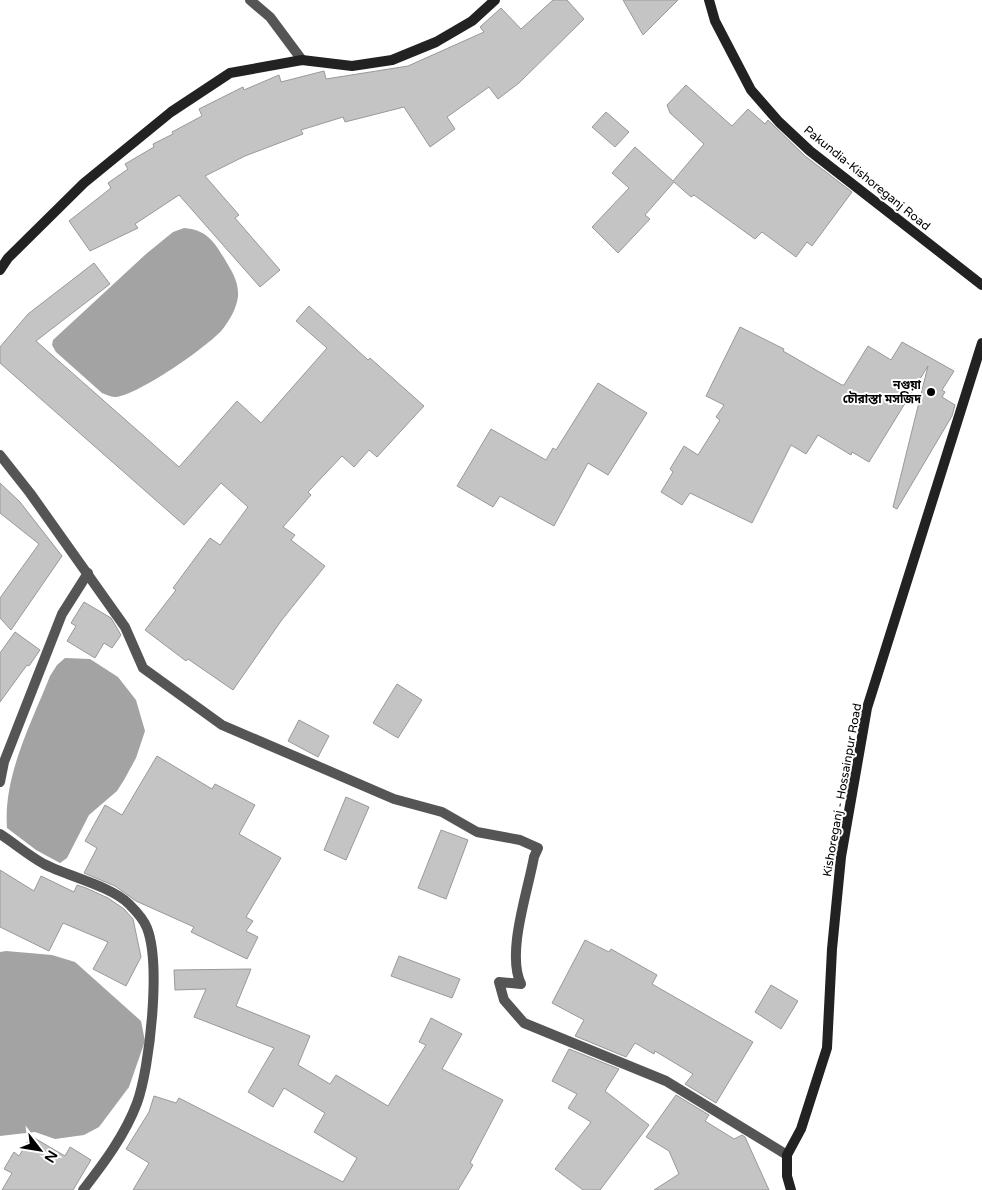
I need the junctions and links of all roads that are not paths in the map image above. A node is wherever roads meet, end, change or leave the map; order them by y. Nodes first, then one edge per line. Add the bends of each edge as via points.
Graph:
1 (250, 0) edge
2 (495, 0) edge
3 (709, 0) edge
4 (302, 60) junction
5 (0, 270) edge
6 (982, 285) edge
7 (982, 343) edge
8 (0, 454) edge
9 (88, 573) junction
10 (0, 782) edge
11 (0, 834) edge
12 (787, 1155) junction
13 (83, 1190) edge
14 (791, 1190) edge

1 - 4 street via 270,17
2 - 4 main road via 472,21 436,42 392,60 352,66
3 - 6 main road, Pakundia-Kishoreganj Road via 716,22 751,90 779,122 810,151
4 - 5 main road via 230,73 171,112 84,183 8,258
7 - 12 main road, Kishoreganj - Hossainpur Road via 867,708 841,857 827,1048 802,1129
8 - 9 street
9 - 10 street via 62,614 4,762
9 - 12 street via 125,627 143,668 222,725 394,799 442,812 477,832 520,840 538,848 516,942 516,974 521,984 499,982 504,1000 524,1024 666,1081
11 - 13 street via 43,864 128,903 147,927 155,966 142,1088 105,1162
12 - 14 main road

